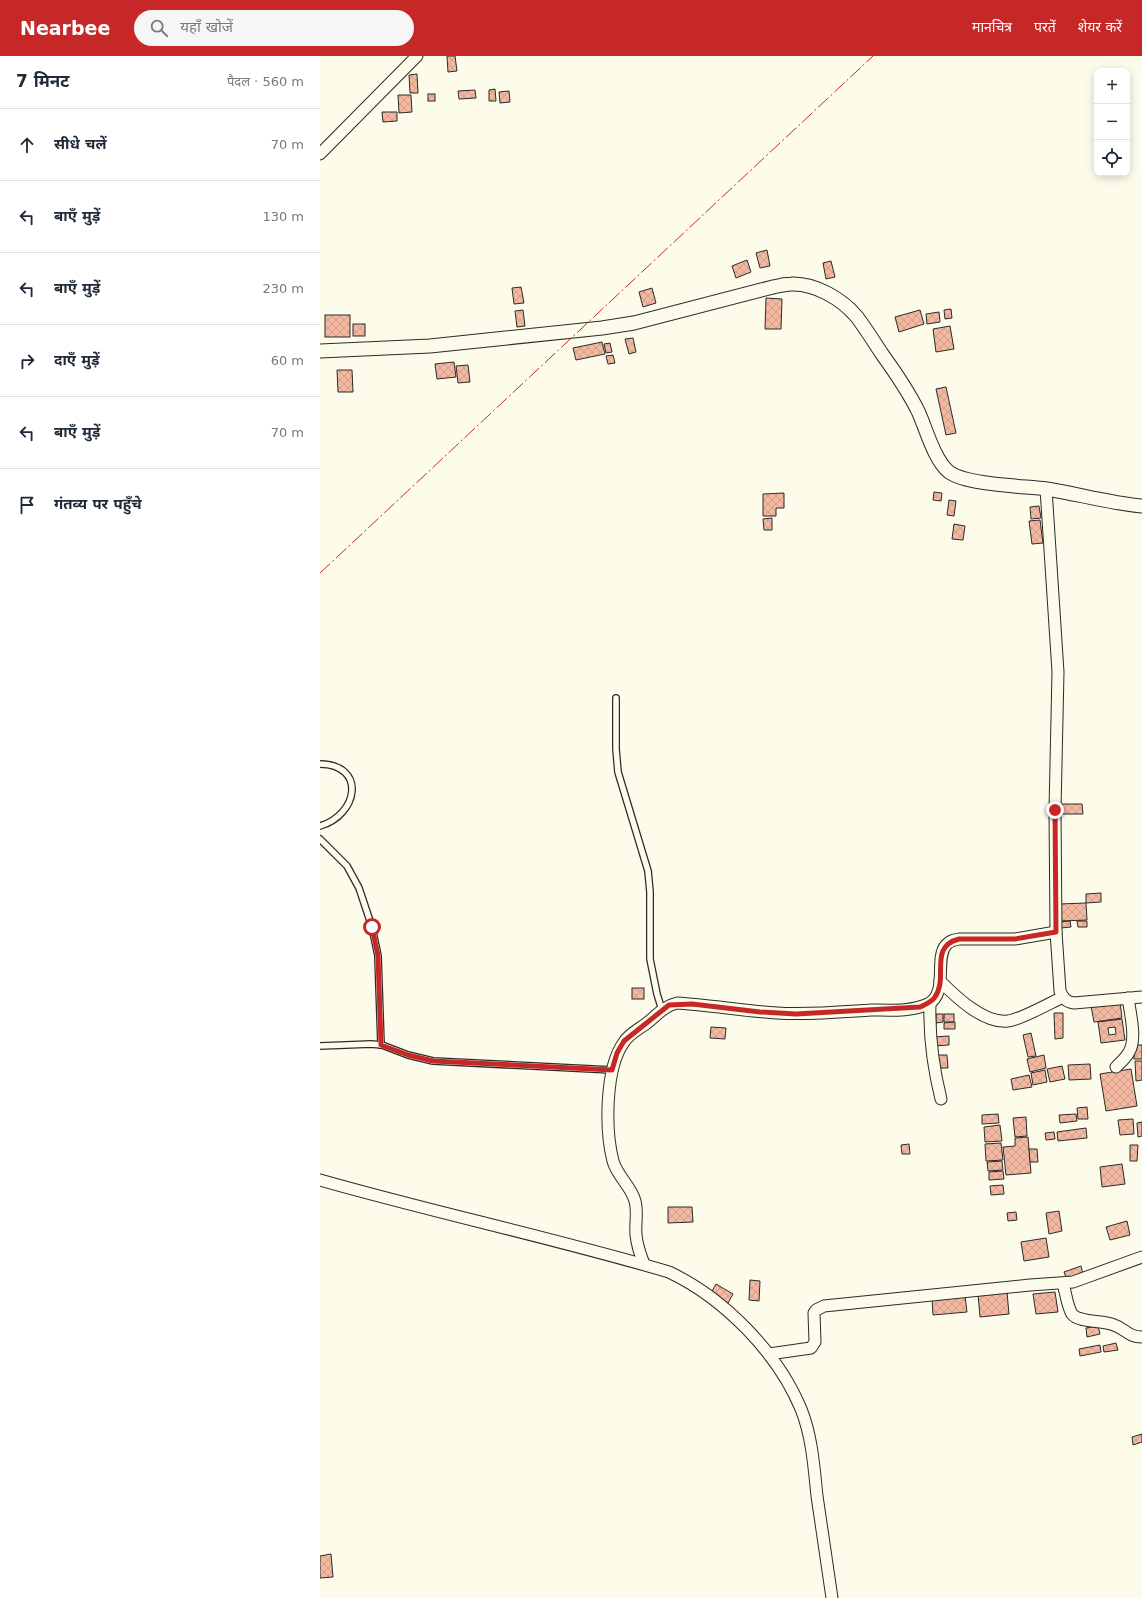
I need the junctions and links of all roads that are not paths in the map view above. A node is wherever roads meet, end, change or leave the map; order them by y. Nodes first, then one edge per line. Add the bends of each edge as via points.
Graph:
1 (417, 56) edge
2 (320, 154) edge
3 (320, 351) edge
4 (1046, 489) junction
5 (1142, 506) edge
6 (616, 698) dead end
7 (320, 764) edge
8 (320, 826) edge
9 (320, 839) edge
10 (1056, 932) junction
11 (940, 981) junction
12 (1142, 997) edge
13 (1063, 998) junction
14 (1128, 998) junction
15 (930, 1003) junction
16 (662, 1010) junction
17 (381, 1045) junction
18 (320, 1046) edge
19 (1116, 1067) dead end
20 (612, 1070) junction
21 (941, 1099) dead end
22 (320, 1180) edge
23 (1142, 1257) edge
24 (644, 1264) junction
25 (1063, 1284) junction
26 (1142, 1337) edge
27 (769, 1354) junction
28 (832, 1598) edge

1 - 2 street
3 - 4 street via 430,346 602,328 634,323 773,287 791,284 806,286 823,291 856,316 899,378 915,405 935,454 950,473 987,483
4 - 5 street
4 - 10 street via 1058,672
6 - 16 lane via 618,772 648,871 650,959
7 - 8 lane via 342,769 348,775 352,791 348,805 339,817
9 - 17 lane via 347,866 359,888 372,927 378,956
10 - 11 street via 1015,939 951,941 942,951
10 - 13 street via 1058,981
11 - 13 street via 956,997 975,1010 999,1021 1009,1021
11 - 15 street via 936,997
12 - 14 street
13 - 14 street via 1074,1003
14 - 19 street via 1132,1046 1130,1052
15 - 16 street via 910,1008 796,1014 677,1003
15 - 21 street via 932,1057
16 - 20 street via 624,1041
17 - 18 lane
17 - 20 lane via 433,1061
20 - 24 street via 609,1086 609,1130 614,1162 635,1201 637,1243
22 - 24 street
23 - 25 street via 1084,1279
24 - 27 street via 686,1280 710,1296
25 - 26 street via 1072,1314 1076,1318 1110,1323 1132,1336
25 - 27 street via 1030,1285 824,1306 814,1314 815,1342 811,1348
27 - 28 street via 789,1384 808,1433

